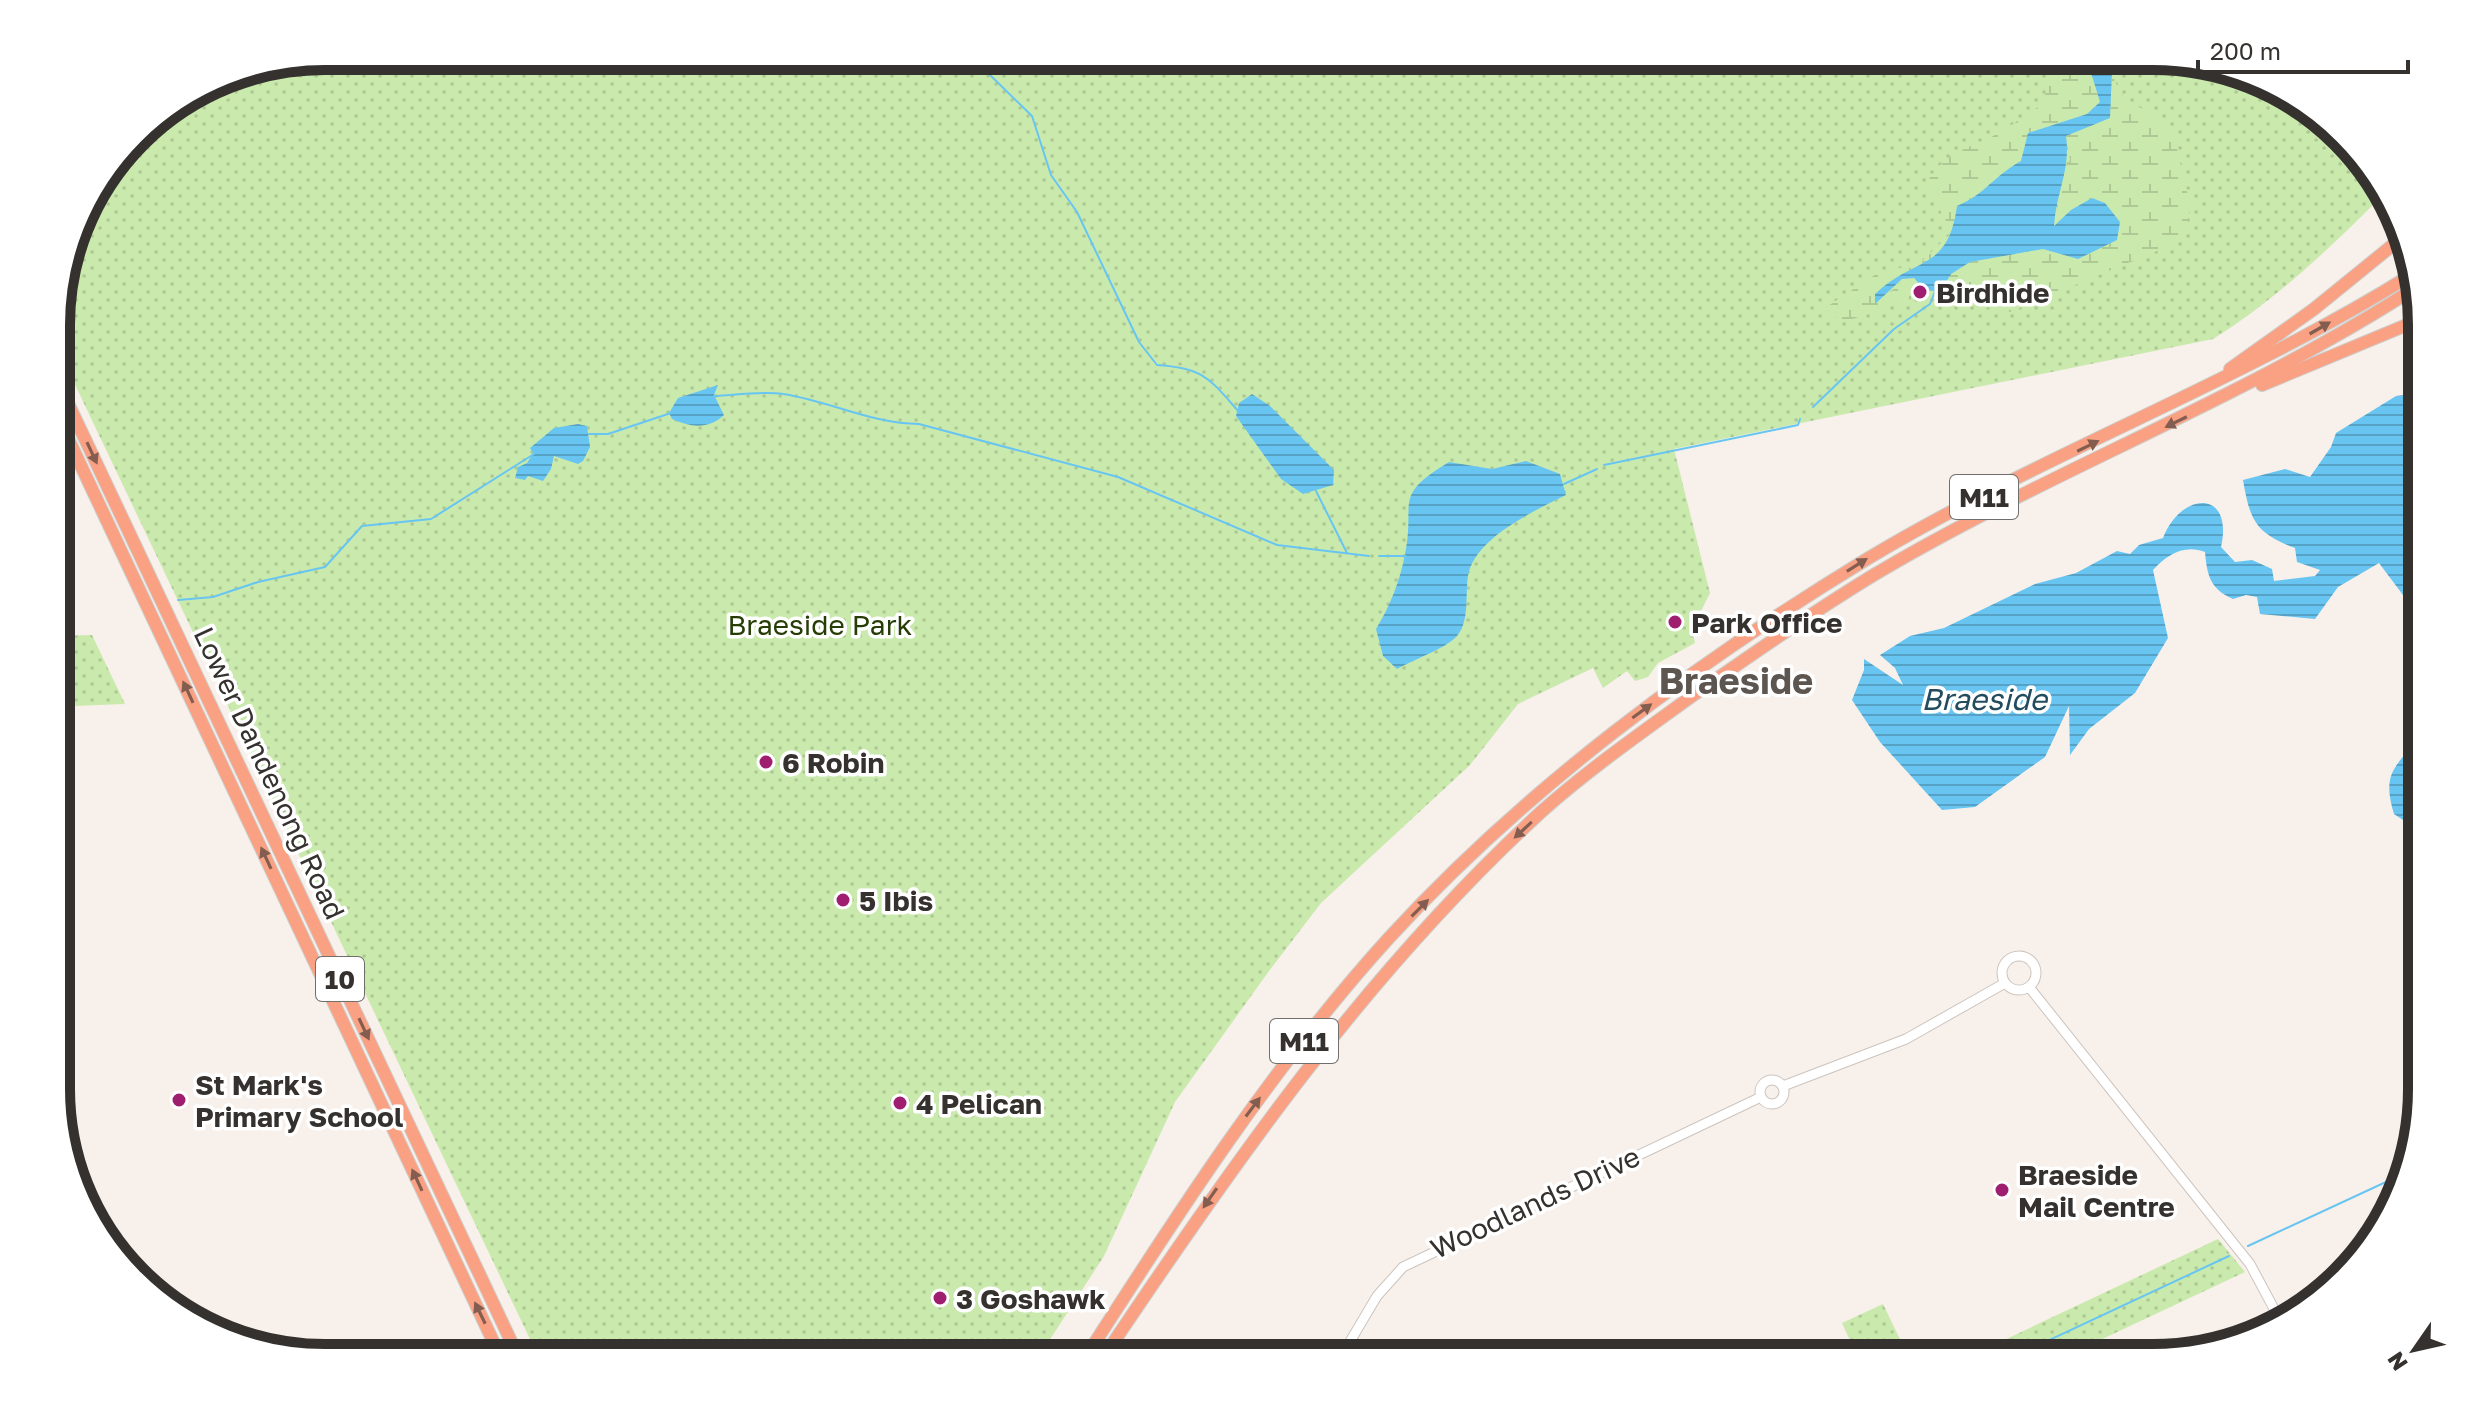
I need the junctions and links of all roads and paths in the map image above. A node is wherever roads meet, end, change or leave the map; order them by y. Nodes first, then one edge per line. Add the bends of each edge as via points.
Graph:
1 (2394, 244) edge
2 (2404, 279) edge
3 (2405, 294) edge
4 (2407, 325) edge
5 (2205, 388) junction
6 (2213, 404) junction
7 (70, 407) edge
8 (70, 442) edge
9 (2005, 983) junction
10 (2029, 987) junction
11 (1783, 1086) junction
12 (1761, 1097) junction
13 (1227, 1141) junction
14 (2276, 1312) edge
15 (1353, 1343) edge
16 (494, 1344) edge
17 (512, 1344) edge
18 (1089, 1344) edge
19 (1094, 1344) edge
20 (1113, 1344) edge

1 - 5 highway
5 -> 2 highway, M11 via 2292,345
3 - 6 highway, M11
4 - 6 highway
13 -> 5 highway, M11 via 1389,939 1533,796 1576,762 1693,674 1870,557
6 -> 20 highway, M11 via 1973,520 1872,577 1776,638 1586,775 1486,864 1390,965 1242,1152
7 -> 17 highway, Lower Dandenong Road / 10
16 -> 8 highway, Lower Dandenong Road / 10
9 - 10 street via 2017,990
9 - 10 street via 2005,964 2023,957 2036,971
9 - 11 street via 1906,1039
10 - 14 street via 2250,1264
11 - 12 street via 1778,1102 1767,1103
11 - 12 street via 1767,1080
12 - 15 street, Woodlands Drive via 1403,1267 1377,1296
13 - 18 highway
13 - 19 highway, M11

